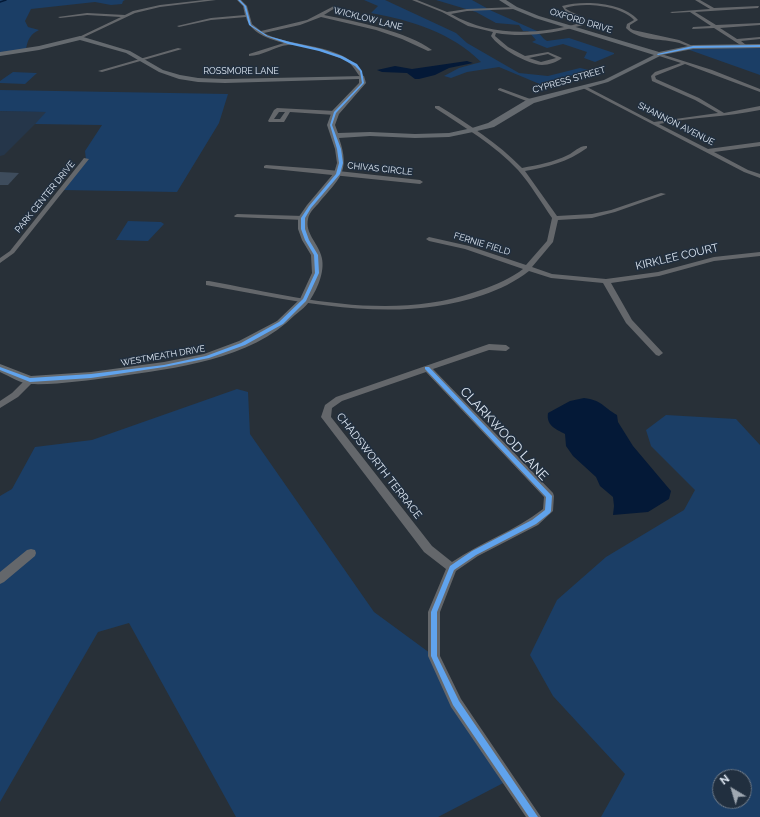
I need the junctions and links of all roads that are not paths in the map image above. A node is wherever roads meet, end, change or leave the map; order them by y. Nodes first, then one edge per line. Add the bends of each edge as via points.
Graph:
1 (214, 0) edge
2 (240, 0) edge
3 (414, 0) edge
4 (502, 0) edge
5 (697, 0) edge
6 (748, 2) dead end
7 (334, 7) dead end
8 (759, 7) edge
9 (515, 8) junction
10 (714, 10) junction
11 (692, 11) junction
12 (672, 12) dead end
13 (446, 13) junction
14 (124, 16) junction
15 (247, 16) junction
16 (322, 16) junction
17 (60, 17) dead end
18 (760, 24) edge
19 (179, 26) dead end
20 (568, 27) junction
21 (715, 27) junction
22 (692, 28) dead end
23 (495, 31) junction
24 (260, 32) junction
25 (80, 38) junction
26 (760, 38) edge
27 (736, 40) junction
28 (289, 43) junction
29 (744, 45) junction
30 (760, 46) edge
31 (693, 47) junction
32 (180, 49) dead end
33 (430, 50) dead end
34 (0, 53) edge
35 (658, 54) junction
36 (251, 55) dead end
37 (526, 57) junction
38 (141, 60) junction
39 (685, 63) junction
40 (100, 71) dead end
41 (362, 77) junction
42 (584, 88) junction
43 (500, 89) dead end
44 (760, 91) edge
45 (531, 101) junction
46 (438, 107) dead end
47 (760, 108) edge
48 (288, 111) dead end
49 (335, 113) junction
50 (724, 115) junction
51 (655, 123) junction
52 (473, 130) junction
53 (335, 136) junction
54 (760, 144) edge
55 (585, 148) dead end
56 (709, 151) junction
57 (86, 160) dead end
58 (266, 167) dead end
59 (521, 170) junction
60 (338, 174) junction
61 (760, 176) edge
62 (420, 182) dead end
63 (663, 194) dead end
64 (237, 216) dead end
65 (303, 218) junction
66 (555, 218) junction
67 (430, 239) dead end
68 (760, 254) edge
69 (0, 261) edge
70 (529, 269) junction
71 (606, 281) junction
72 (209, 283) dead end
73 (305, 300) junction
74 (506, 348) dead end
75 (660, 353) dead end
76 (0, 368) edge
77 (427, 368) junction
78 (30, 380) junction
79 (0, 405) edge
80 (31, 553) dead end
81 (452, 568) junction
82 (0, 579) edge
83 (534, 817) edge

1 - 14 street via 160,6
2 - 15 street
3 - 13 street
4 - 9 street, OXFORD DRIVE
5 - 10 street
6 - 8 street
7 - 16 street
8 - 10 street
9 - 13 street
9 - 20 street, OXFORD DRIVE
10 - 11 street
11 - 12 street
11 - 21 street
13 - 23 street via 471,26
14 - 17 street via 87,14
14 - 25 street
15 - 19 street via 211,19
15 - 24 street via 250,25
16 - 24 street
16 - 33 street, WICKLOW LANE via 386,31
18 - 21 street
20 - 23 street via 539,32
20 - 31 street via 582,24 584,20 563,7 572,4 594,4 632,15 636,20 628,25 630,31
20 - 35 street, OXFORD DRIVE
21 - 22 street
21 - 27 street
23 - 37 street via 495,41
24 - 28 street
25 - 34 street via 53,46
25 - 38 street, ROSSMORE LANE via 128,52
26 - 27 street
27 - 29 street
28 - 36 street
28 - 41 street via 341,57 356,65
29 - 30 street, CYPRESS STREET
29 - 31 street, CYPRESS STREET
31 - 35 street, CYPRESS STREET
32 - 38 street
35 - 39 street
35 - 42 street, CYPRESS STREET via 612,78
37 - 37 street via 548,53 560,58 540,64
38 - 40 street
38 - 41 street, ROSSMORE LANE via 179,77 198,80
39 - 44 street
39 - 50 street via 657,73 653,76 654,80 697,99
41 - 49 street via 363,83
42 - 45 street, CYPRESS STREET
42 - 51 street, SHANNON AVENUE
43 - 45 street
45 - 52 street, CYPRESS STREET via 491,125
46 - 52 street
47 - 50 street
48 - 49 street
49 - 53 street via 331,124
50 - 51 street
51 - 56 street, SHANNON AVENUE
52 - 53 street, CYPRESS STREET via 449,135
52 - 59 street via 499,149
53 - 60 street via 341,163
54 - 56 street
55 - 59 street via 560,162
56 - 61 street, SHANNON AVENUE
57 - 69 street, PARK CENTER DRIVE via 16,248
58 - 60 street, CHIVAS CIRCLE
59 - 66 street
60 - 62 street, CHIVAS CIRCLE
60 - 65 street
63 - 66 street via 592,216
64 - 65 street
65 - 73 street, WESTMEATH DRIVE via 303,229 316,256 317,273
66 - 70 street via 551,240
67 - 70 street, FERNIE FIELD via 467,247
68 - 71 street, KIRKLEE COURT via 742,254 659,274
70 - 71 street, KIRKLEE COURT via 551,276
70 - 73 street via 509,282 478,295 443,304 405,308 360,307
71 - 75 street via 629,321
72 - 73 street
73 - 78 street, WESTMEATH DRIVE via 281,323 243,344 207,357 91,376
74 - 77 street, CHADSWORTH TERRACE via 489,347 476,350
76 - 78 street
77 - 81 street, CLARKWOOD LANE via 549,496 548,511 539,518 474,553
77 - 81 street, CHADSWORTH TERRACE via 339,399 328,407 326,417 428,549
78 - 79 street
80 - 82 street
81 - 83 street via 434,612 434,656 456,703

